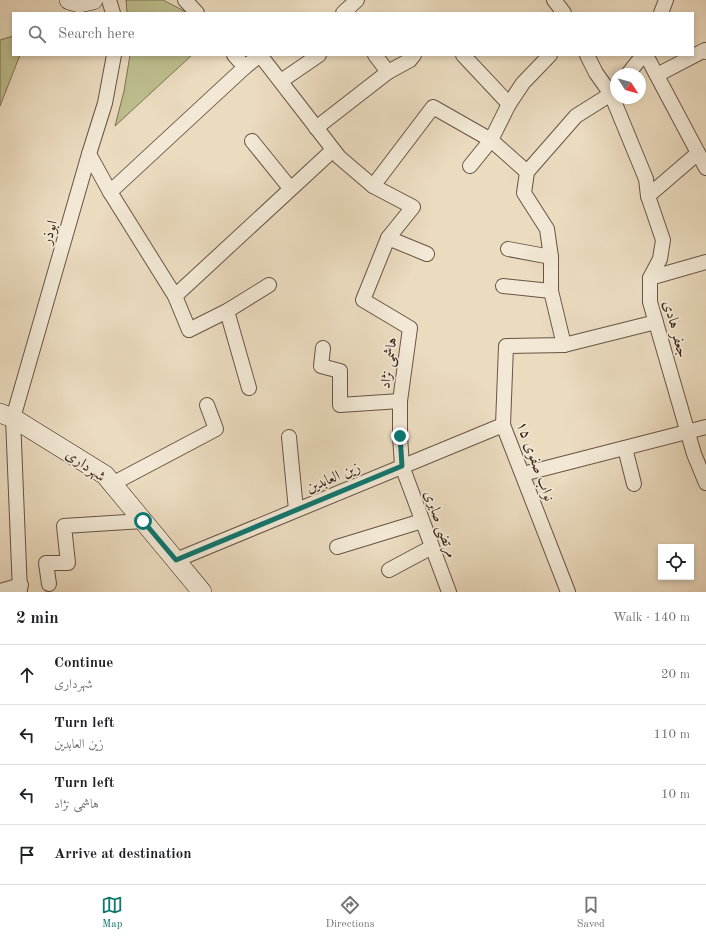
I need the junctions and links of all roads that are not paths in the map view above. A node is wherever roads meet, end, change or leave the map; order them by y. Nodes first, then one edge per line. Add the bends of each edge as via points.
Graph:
1 (68, 0) edge
2 (93, 0) edge
3 (109, 0) edge
4 (185, 0) edge
5 (357, 0) edge
6 (554, 0) edge
7 (666, 0) edge
8 (113, 12) edge
9 (196, 12) edge
10 (344, 12) edge
11 (563, 12) edge
12 (661, 12) edge
13 (706, 52) edge
14 (114, 56) edge
15 (235, 56) edge
16 (259, 56) edge
17 (261, 56) edge
18 (317, 56) edge
19 (375, 56) edge
20 (413, 56) edge
21 (464, 56) edge
22 (549, 56) edge
23 (588, 56) edge
24 (644, 56) edge
25 (646, 56) edge
26 (693, 56) edge
27 (694, 56) edge
28 (245, 67) junction
29 (633, 68) edge
30 (388, 72) junction
31 (657, 75) junction
32 (281, 81) junction
33 (610, 87) edge
34 (610, 94) edge
35 (509, 104) junction
36 (619, 104) edge
37 (316, 128) junction
38 (491, 140) junction
39 (252, 141) dead end
40 (333, 150) junction
41 (698, 153) junction
42 (89, 154) junction
43 (470, 166) dead end
44 (706, 168) edge
45 (527, 172) junction
46 (373, 186) junction
47 (290, 188) junction
48 (110, 192) junction
49 (648, 196) junction
50 (388, 238) junction
51 (508, 249) dead end
52 (428, 254) dead end
53 (551, 257) junction
54 (706, 262) edge
55 (650, 278) junction
56 (269, 285) dead end
57 (504, 286) dead end
58 (551, 291) junction
59 (175, 296) junction
60 (227, 311) junction
61 (656, 322) junction
62 (564, 345) junction
63 (322, 348) dead end
64 (249, 388) dead end
65 (400, 401) junction
66 (207, 406) dead end
67 (6, 416) edge
68 (503, 425) junction
69 (706, 427) edge
70 (688, 432) junction
71 (289, 437) dead end
72 (625, 448) junction
73 (402, 466) junction
74 (522, 474) junction
75 (706, 483) edge
76 (112, 484) junction
77 (634, 484) dead end
78 (296, 510) junction
79 (143, 521) junction
80 (422, 521) junction
81 (337, 547) dead end
82 (432, 548) junction
83 (176, 560) junction
84 (389, 570) dead end
85 (49, 584) dead end
86 (21, 588) edge
87 (0, 591) edge
88 (202, 592) edge
89 (449, 592) edge
90 (568, 592) edge

1 - 2 main road via 79,4
3 - 8 street
4 - 9 street
5 - 10 street
6 - 11 street
7 - 12 street
13 - 27 street via 705,50
14 - 42 street, ابوذر via 105,103
15 - 28 street
16 - 28 street
17 - 32 street
18 - 32 street
19 - 30 street
20 - 30 street
21 - 35 street
22 - 35 street via 523,83
23 - 33 street, جعفر هادی via 596,73
24 - 29 street
25 - 31 street
26 - 31 street
28 - 48 street
30 - 37 street
31 - 41 street
32 - 37 street
34 - 45 street via 576,116
35 - 38 street
36 - 49 street, جعفر هادی via 646,179
37 - 40 street
38 - 43 street
38 - 45 street
38 - 46 street via 433,107
39 - 47 street
40 - 46 street
40 - 47 street
41 - 44 street
41 - 49 street
42 - 48 street
42 - 67 street, ابوذر
45 - 53 street via 524,194 546,230
46 - 50 street, هاشمی نژاد via 413,207
47 - 59 street
48 - 59 street
49 - 55 street, جعفر هادی via 664,240 660,259
50 - 52 street
50 - 65 street, هاشمی نژاد via 363,300 410,328
51 - 53 street
53 - 58 street
54 - 55 street
55 - 61 street, جعفر هادی via 650,302
56 - 60 street
57 - 58 street
58 - 62 street
59 - 60 street via 189,330
60 - 64 street
61 - 62 street, نواب صفوی ۱۵
61 - 70 street, جعفر هادی
62 - 68 street, نواب صفوی ۱۵ via 506,346
63 - 65 street via 321,366 340,371 340,405
65 - 73 street, هاشمی نژاد
66 - 76 street via 216,429
67 - 76 main road, شهرداری via 105,475
67 - 86 street, ابوذر
68 - 73 street, زین العابدین
68 - 74 street, نواب صفوی ۱۵
69 - 70 street
70 - 72 street
70 - 75 street, جعفر هادی
71 - 78 street
72 - 74 street
72 - 77 street
73 - 78 street, زین العابدین
73 - 80 street, مرتضی صابری
74 - 90 street, نواب صفوی ۱۵
76 - 79 main road, شهرداری
78 - 83 street, زین العابدین
79 - 83 main road, شهرداری
79 - 85 street via 64,526 68,563 46,563
80 - 81 street
80 - 82 street, مرتضی صابری
82 - 84 street
82 - 89 street, مرتضی صابری
83 - 88 main road, شهرداری
86 - 87 street

